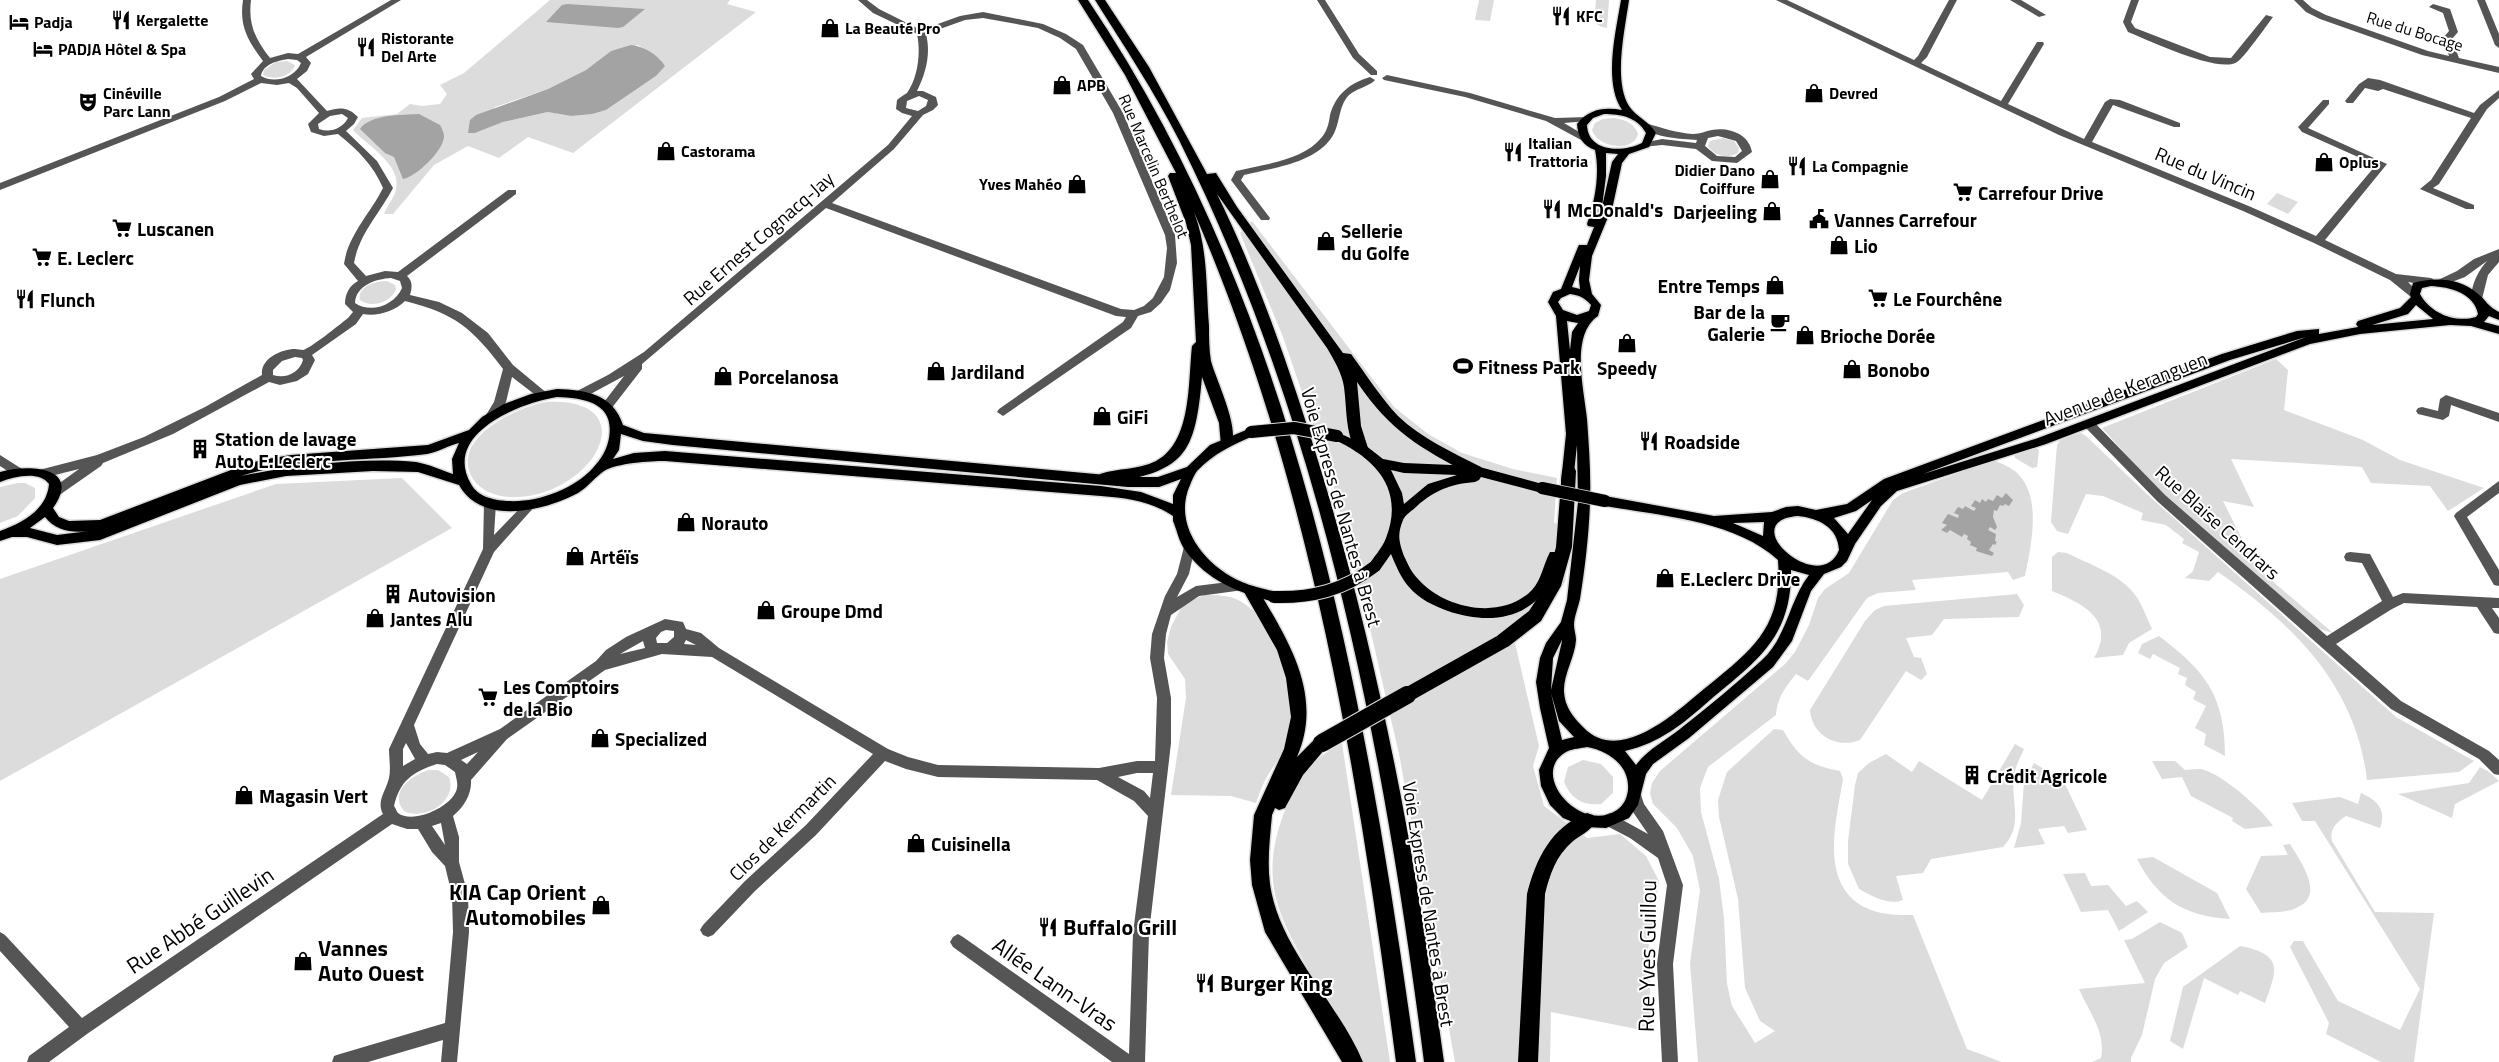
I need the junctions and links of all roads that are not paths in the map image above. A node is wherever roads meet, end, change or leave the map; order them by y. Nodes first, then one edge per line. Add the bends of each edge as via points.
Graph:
1 (247, 0) edge
2 (397, 0) edge
3 (862, 0) edge
4 (1083, 0) edge
5 (1100, 0) edge
6 (1321, 0) edge
7 (1618, 0) edge
8 (1625, 0) edge
9 (1780, 0) edge
10 (1953, 0) edge
11 (2014, 0) edge
12 (2135, 0) edge
13 (2298, 0) edge
14 (2481, 0) edge
15 (2434, 7) dead end
16 (2042, 15) dead end
17 (2269, 16) dead end
18 (921, 33) junction
19 (2040, 44) dead end
20 (2499, 45) edge
21 (300, 57) junction
22 (2456, 61) junction
23 (268, 62) junction
24 (1915, 63) junction
25 (921, 68) junction
26 (2499, 70) edge
27 (1372, 77) junction
28 (290, 79) junction
29 (260, 80) junction
30 (2499, 93) edge
31 (910, 95) junction
32 (930, 96) junction
33 (2350, 101) dead end
34 (2326, 102) dead end
35 (2003, 105) junction
36 (904, 111) junction
37 (1603, 112) junction
38 (920, 113) junction
39 (326, 114) junction
40 (1630, 114) junction
41 (2476, 117) junction
42 (1585, 119) junction
43 (1551, 121) junction
44 (2177, 125) dead end
45 (1648, 126) junction
46 (340, 130) junction
47 (1184, 139) junction
48 (1586, 139) junction
49 (2086, 142) junction
50 (1646, 145) junction
51 (891, 147) junction
52 (1600, 149) junction
53 (1625, 153) junction
54 (1173, 154) junction
55 (0, 187) edge
56 (512, 192) dead end
57 (826, 204) junction
58 (2470, 207) dead end
59 (1265, 218) dead end
60 (2318, 241) junction
61 (2499, 254) edge
62 (400, 276) junction
63 (2394, 277) junction
64 (364, 281) junction
65 (2436, 282) junction
66 (1565, 291) junction
67 (1587, 294) junction
68 (403, 297) junction
69 (2416, 297) junction
70 (2480, 304) junction
71 (360, 311) junction
72 (1133, 315) junction
73 (1561, 315) junction
74 (2499, 316) edge
75 (1586, 318) junction
76 (2450, 321) junction
77 (2473, 323) junction
78 (1202, 329) junction
79 (2499, 330) edge
80 (1332, 345) junction
81 (305, 354) junction
82 (648, 354) junction
83 (509, 368) junction
84 (268, 377) junction
85 (542, 394) junction
86 (581, 394) junction
87 (607, 406) junction
88 (2422, 411) dead end
89 (1003, 412) dead end
90 (492, 415) junction
91 (2499, 418) edge
92 (2089, 424) junction
93 (617, 428) junction
94 (472, 433) junction
95 (1572, 435) junction
96 (1226, 441) junction
97 (1361, 448) junction
98 (106, 457) junction
99 (0, 460) edge
100 (1379, 463) junction
101 (602, 467) junction
102 (1191, 470) junction
103 (1476, 471) junction
104 (18, 472) junction
105 (1569, 472) junction
106 (43, 473) junction
107 (0, 478) edge
108 (1105, 478) junction
109 (1510, 480) junction
110 (460, 481) junction
111 (2499, 486) edge
112 (54, 493) junction
113 (490, 504) junction
114 (530, 505) junction
115 (46, 507) junction
116 (1178, 513) junction
117 (1818, 514) junction
118 (1399, 516) junction
119 (1775, 517) junction
120 (1712, 520) junction
121 (1580, 528) junction
122 (6, 534) edge
123 (1392, 542) junction
124 (1771, 546) junction
125 (1189, 548) junction
126 (1846, 548) junction
127 (490, 549) junction
128 (2350, 557) dead end
129 (1784, 560) junction
130 (1820, 570) junction
131 (2499, 581) edge
132 (1236, 586) junction
133 (1252, 592) junction
134 (2481, 602) junction
135 (2390, 603) junction
136 (2499, 603) edge
137 (1166, 612) junction
138 (1567, 624) junction
139 (2499, 629) edge
140 (652, 632) junction
141 (682, 633) junction
142 (2326, 643) junction
143 (664, 649) junction
144 (714, 652) junction
145 (601, 665) junction
146 (407, 725) junction
147 (505, 733) junction
148 (1587, 741) junction
149 (1608, 747) junction
150 (1556, 752) junction
151 (883, 753) junction
152 (448, 759) junction
153 (425, 761) junction
154 (1161, 767) junction
155 (2499, 769) edge
156 (1099, 774) junction
157 (465, 776) junction
158 (396, 782) junction
159 (1635, 791) junction
160 (445, 813) junction
161 (1155, 813) junction
162 (392, 816) junction
163 (1610, 820) junction
164 (1587, 821) junction
165 (422, 824) junction
166 (1663, 853) junction
167 (1259, 860) junction
168 (452, 862) junction
169 (708, 930) dead end
170 (0, 940) edge
171 (958, 942) dead end
172 (81, 1028) junction
173 (453, 1029) junction
174 (35, 1062) edge
175 (340, 1062) edge
176 (449, 1062) edge
177 (1126, 1062) edge
178 (1137, 1062) edge
179 (1353, 1062) edge
180 (1406, 1062) edge
181 (1434, 1062) edge
182 (1528, 1062) edge
183 (1670, 1062) edge

1 - 23 street via 245,27
2 - 21 street
3 - 18 street via 876,11
4 - 54 highway, Voie Express de Nantes à Brest via 1126,67
5 - 47 highway, Voie Express de Nantes à Brest
6 - 27 street
7 - 37 main road via 1611,95
8 - 40 main road via 1618,51 1618,95 1622,107
9 - 24 street, Rue du Vincin
10 - 24 street via 1922,57
11 - 16 street
12 - 17 street via 2127,22 2131,30 2217,62 2234,60
13 - 22 street, Rue du Bocage via 2323,17
14 - 20 street
15 - 22 street via 2447,11 2454,32 2447,38
18 - 25 street via 925,46
18 - 72 street, Rue Marcelin Berthelot via 983,14 1040,26 1080,47 1121,120 1174,248 1173,267 1166,289 1148,309
19 - 35 street
21 - 23 street via 288,56
21 - 28 street via 306,67
22 - 26 street, Rue du Bocage
23 - 29 street via 256,74
24 - 35 street, Rue du Vincin
25 - 31 street
25 - 32 street
27 - 43 street via 1381,83 1387,78 1467,95
27 - 59 street via 1347,91 1326,139 1305,154 1240,173 1236,180
28 - 29 street
28 - 39 street
29 - 55 street via 204,106
30 - 41 street
31 - 32 street
31 - 36 street, Rue Ernest Cognacq-Jay via 900,103
32 - 38 street, Rue Ernest Cognacq-Jay via 933,105
33 - 41 street via 2362,86 2368,84 2378,88 2382,85
34 - 60 street via 2303,128 2382,164
35 - 49 street, Rue du Vincin
36 - 38 street
36 - 51 street, Rue Ernest Cognacq-Jay via 900,132
37 - 40 main road
37 - 42 main road
38 - 51 street, Rue Ernest Cognacq-Jay
39 - 46 street via 338,111 352,114 352,121
39 - 46 street via 315,120 314,130 327,134
40 - 45 main road
41 - 58 street via 2435,182 2422,188
42 - 43 street
42 - 48 main road via 1581,129
43 - 48 street
44 - 49 street via 2110,102
45 - 50 main road via 1650,139
45 - 50 street via 1701,142
46 - 64 street via 371,156 388,188 350,252 349,264
47 - 80 highway via 1196,146 1232,209
47 - 181 highway, Voie Express de Nantes à Brest via 1238,253 1302,429 1323,499 1385,754
48 - 52 main road
49 - 60 street, Rue du Vincin
50 - 53 main road
51 - 57 street, Rue Ernest Cognacq-Jay
52 - 53 main road
52 - 66 main road via 1603,158 1598,207
53 - 67 main road via 1618,162 1608,205 1587,256 1584,280
54 - 78 highway via 1171,168 1197,245
54 - 180 highway, Voie Express de Nantes à Brest via 1213,239 1237,301 1273,401 1307,515 1365,775
56 - 62 street
57 - 72 street via 1120,313
57 - 82 street, Rue Ernest Cognacq-Jay
60 - 63 street, Rue du Vincin
61 - 65 street via 2478,261 2461,274
61 - 70 street via 2478,282
62 - 64 street via 383,275
62 - 68 street via 408,284
63 - 65 street, Rue du Vincin
63 - 69 street, Rue du Vincin
64 - 71 street via 349,298 350,304
65 - 69 main road, Avenue de Keranguen via 2417,286
65 - 70 main road via 2461,289
66 - 67 main road
66 - 73 main road via 1553,302
67 - 75 main road via 1596,305 1594,313
68 - 71 street via 383,309
68 - 83 street via 435,305 458,316 484,336
69 - 76 main road via 2429,312
69 - 117 main road, Avenue de Keranguen via 2404,311 2364,323 2297,335 2226,357 1888,482 1876,487 1858,505 1843,511
70 - 74 main road
70 - 77 main road via 2484,315
71 - 81 street via 352,321
72 - 89 street, Rue Marcelin Berthelot via 1127,325
73 - 75 main road
73 - 95 main road
75 - 121 main road via 1578,332 1574,353 1585,469
76 - 77 main road
76 - 92 main road, Avenue de Keranguen via 2369,329 2306,341
77 - 79 main road
78 - 96 highway via 1208,374 1226,423
78 - 108 highway via 1188,434 1181,450 1169,462 1148,472
80 - 97 highway via 1351,385 1354,426
80 - 103 highway via 1344,353 1401,427 1434,450
81 - 84 street via 296,352 278,358 267,370
81 - 84 street via 309,364 297,376 278,381
82 - 86 street, Rue Ernest Cognacq-Jay
82 - 87 street, Rue Ernest Cognacq-Jay
83 - 85 street
83 - 90 street via 500,402
84 - 98 street via 221,405
85 - 86 main road
85 - 90 main road via 516,402
86 - 87 main road
87 - 93 main road
88 - 91 street via 2443,416 2446,399
90 - 94 main road
92 - 126 main road, Avenue de Keranguen via 1893,488 1872,506
92 - 142 street, Rue Blaise Cendrars via 2161,498
93 - 101 main road via 612,453
93 - 108 main road via 643,437 673,441
94 - 110 main road via 458,454
94 - 115 main road via 430,449 291,460 261,466 101,525 84,528 63,525 49,515
95 - 105 main road
95 - 121 main road via 1578,469
96 - 97 main road, bridge via 1251,432 1290,428 1337,436
96 - 102 main road
97 - 100 main road
98 - 106 street
98 - 112 street
99 - 104 street
100 - 103 main road via 1404,468
100 - 118 main road via 1395,489
101 - 114 main road via 584,483 558,497
101 - 116 main road via 634,458 665,456 1092,490 1149,498
102 - 108 main road via 1168,480 1152,482
102 - 116 main road via 1181,491
103 - 109 main road
104 - 106 main road
104 - 107 main road
105 - 123 main road via 1551,567 1534,597 1518,606 1505,611 1477,612 1439,602 1410,580
105 - 167 highway, bridge via 1564,547 1553,586 1535,616 1503,640 1310,753 1289,780 1272,817
106 - 112 main road via 51,478
109 - 118 main road via 1479,477 1444,481 1424,491
109 - 120 main road, bridge
110 - 113 main road via 473,495
110 - 122 main road via 418,468 373,466 286,470 238,482 100,535 57,540 27,532
111 - 131 street via 2460,516
112 - 115 main road
113 - 114 main road
113 - 127 street
114 - 127 street
115 - 122 main road via 31,521
116 - 125 main road
117 - 119 main road via 1799,510
117 - 126 main road via 1841,532
118 - 123 main road
119 - 120 main road
119 - 124 main road via 1768,530
120 - 124 main road
121 - 138 main road via 1573,600
123 - 133 main road, bridge via 1374,567 1346,586 1323,594 1299,597 1274,597
124 - 129 main road
125 - 132 main road via 1208,570
125 - 137 street
126 - 130 main road via 1839,563
127 - 146 street
128 - 135 street via 2366,558
129 - 130 main road via 1801,568
129 - 149 main road via 1786,581 1782,600 1773,628 1763,644 1669,726 1632,743
130 - 159 main road via 1806,588 1787,637 1768,664 1648,760 1640,771
132 - 133 main road
132 - 137 street via 1196,591
133 - 167 highway via 1285,649 1294,678 1299,717 1292,749 1263,815
134 - 135 street via 2403,598
134 - 136 street
134 - 139 street
135 - 142 street
137 - 154 street via 1159,634 1157,658 1164,698
138 - 148 main road via 1568,641 1557,691 1564,717
138 - 150 main road via 1555,638 1542,681 1557,742
140 - 141 street via 670,623 678,626
140 - 143 street via 650,646
140 - 145 street via 614,651
141 - 143 street via 679,642
141 - 144 street via 696,636
142 - 155 street, Rue Blaise Cendrars via 2396,705 2484,755
143 - 144 street
143 - 145 street
144 - 151 street
145 - 147 street
146 - 153 street via 414,747
146 - 158 street via 396,749
147 - 152 street
147 - 157 street
148 - 149 main road
148 - 150 main road via 1570,743
149 - 159 main road via 1627,763
150 - 164 main road via 1546,771 1551,795 1570,814
151 - 156 street via 938,771
151 - 169 street, Clos de Kermartin via 811,830
152 - 153 street
152 - 157 street via 456,763
153 - 158 street via 404,773
154 - 156 street via 1137,767
154 - 161 street
156 - 161 street via 1139,796
157 - 160 street via 461,795
158 - 162 street via 388,802
159 - 163 main road via 1628,809
159 - 166 street, Rue Yves Guillou via 1638,807 1658,836
160 - 165 street
160 - 168 street via 452,837
161 - 178 street via 1142,933
162 - 165 street via 400,822
162 - 172 street, Rue Abbé Guillevin
163 - 164 main road
163 - 166 street, Rue Yves Guillou
164 - 182 highway via 1552,848 1542,870 1535,903
165 - 168 street
166 - 183 street, Rue Yves Guillou via 1675,885 1665,964
167 - 179 highway via 1261,885 1272,926
168 - 173 street via 460,895 461,932
170 - 172 street
171 - 177 street, Allée Lann-Vras
172 - 174 street, Rue Abbé Guillevin
173 - 175 street
173 - 176 street

